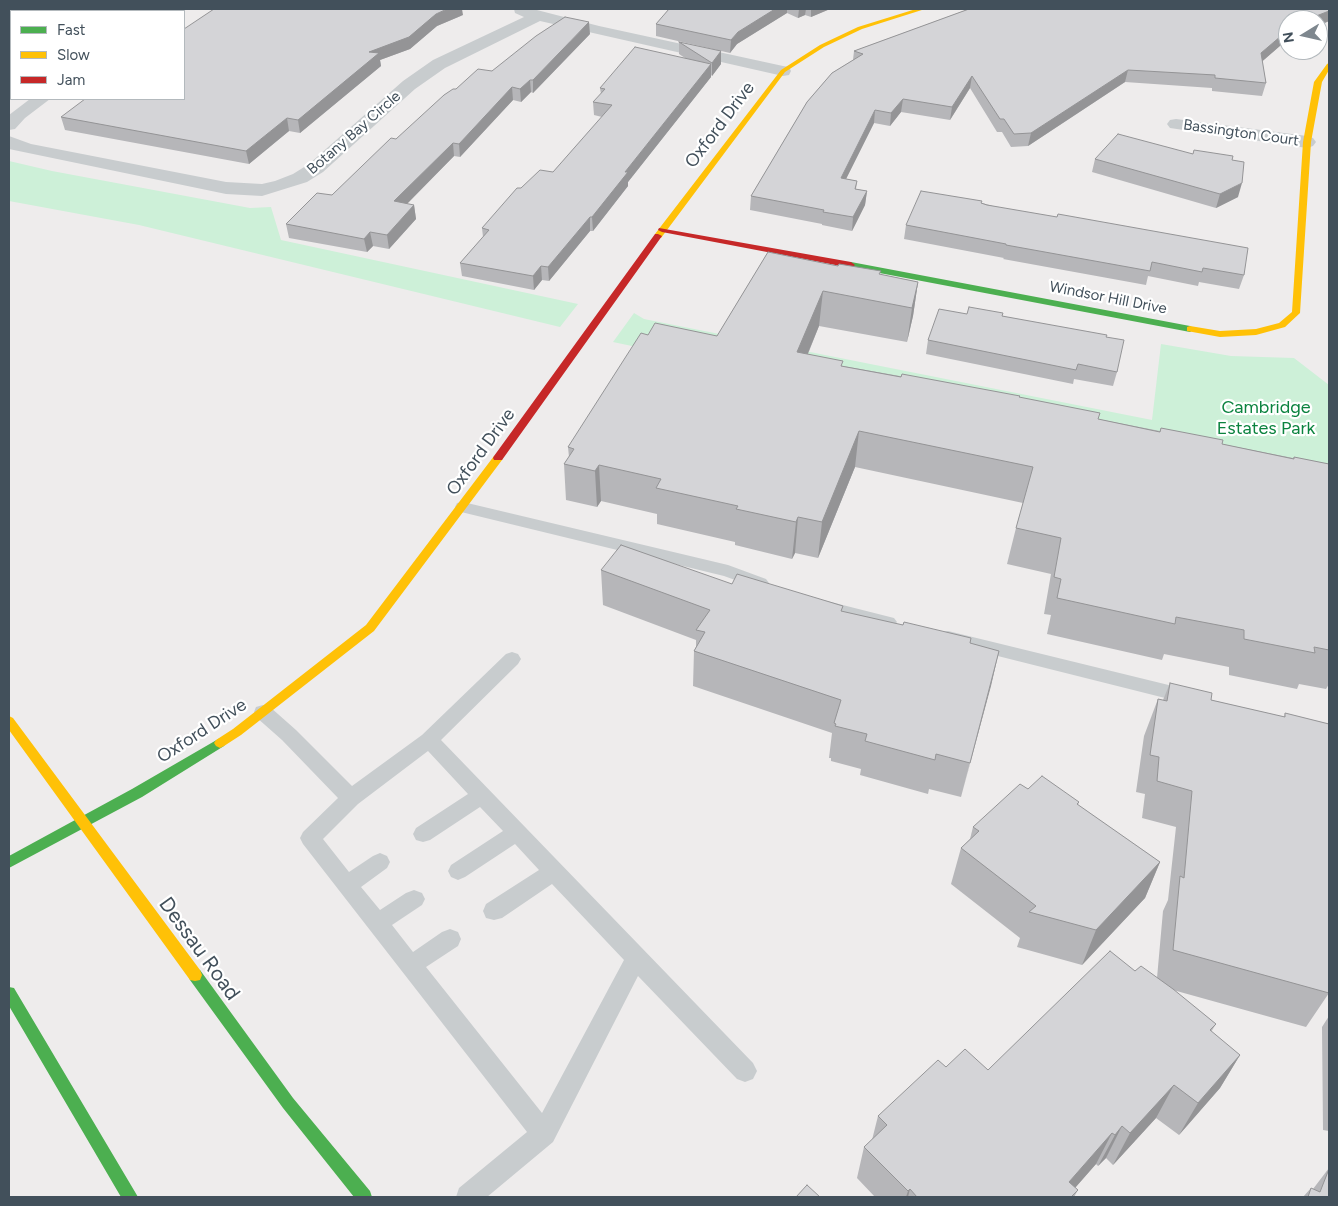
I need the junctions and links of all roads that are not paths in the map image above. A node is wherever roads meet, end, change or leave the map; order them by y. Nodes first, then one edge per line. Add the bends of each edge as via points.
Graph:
1 (519, 9) edge
2 (922, 9) edge
3 (538, 16) junction
4 (1329, 65) edge
5 (782, 71) junction
6 (40, 100) edge
7 (1176, 124) dead end
8 (9, 125) edge
9 (9, 141) edge
10 (1307, 142) junction
11 (662, 230) junction
12 (462, 507) junction
13 (772, 588) edge
14 (806, 602) edge
15 (908, 627) edge
16 (936, 634) edge
17 (512, 659) dead end
18 (1206, 701) edge
19 (263, 712) junction
20 (9, 720) edge
21 (429, 740) junction
22 (482, 796) junction
23 (351, 798) junction
24 (83, 822) junction
25 (516, 832) junction
26 (423, 834) dead end
27 (9, 862) edge
28 (380, 862) dead end
29 (458, 871) dead end
30 (554, 871) junction
31 (347, 885) junction
32 (414, 899) dead end
33 (494, 911) dead end
34 (377, 923) junction
35 (450, 940) dead end
36 (636, 958) junction
37 (411, 965) junction
38 (9, 993) edge
39 (745, 1070) dead end
40 (544, 1134) junction
41 (130, 1197) edge
42 (364, 1197) edge
43 (468, 1197) edge

1 - 3 street
2 - 5 street, Oxford Drive via 860,28 822,46
3 - 5 street
3 - 9 street, Botany Bay Circle via 439,64 409,85 316,168 300,178 262,190 226,188 28,149
4 - 10 street, Windsor Hill Drive via 1318,82
5 - 11 street, Oxford Drive
6 - 8 street
7 - 10 street, Bassington Court
10 - 11 street, Windsor Hill Drive via 1296,313 1282,325 1256,332 1220,334
11 - 12 street, Oxford Drive
12 - 13 lane via 728,571
12 - 19 street, Oxford Drive via 370,628
14 - 15 lane
16 - 18 lane
17 - 21 lane
19 - 23 lane
19 - 24 street, Oxford Drive via 137,793
20 - 24 street, Dessau Road
21 - 22 lane
21 - 23 lane
22 - 25 lane
22 - 26 lane
23 - 31 lane via 310,838
24 - 27 street, Oxford Drive
24 - 42 street, Dessau Road via 288,1103
25 - 29 lane
25 - 30 lane
28 - 31 lane
30 - 33 lane
30 - 36 lane
31 - 34 lane
32 - 34 lane
34 - 37 lane
35 - 37 lane
36 - 39 lane
36 - 40 lane
37 - 40 lane
38 - 41 street
40 - 43 lane

